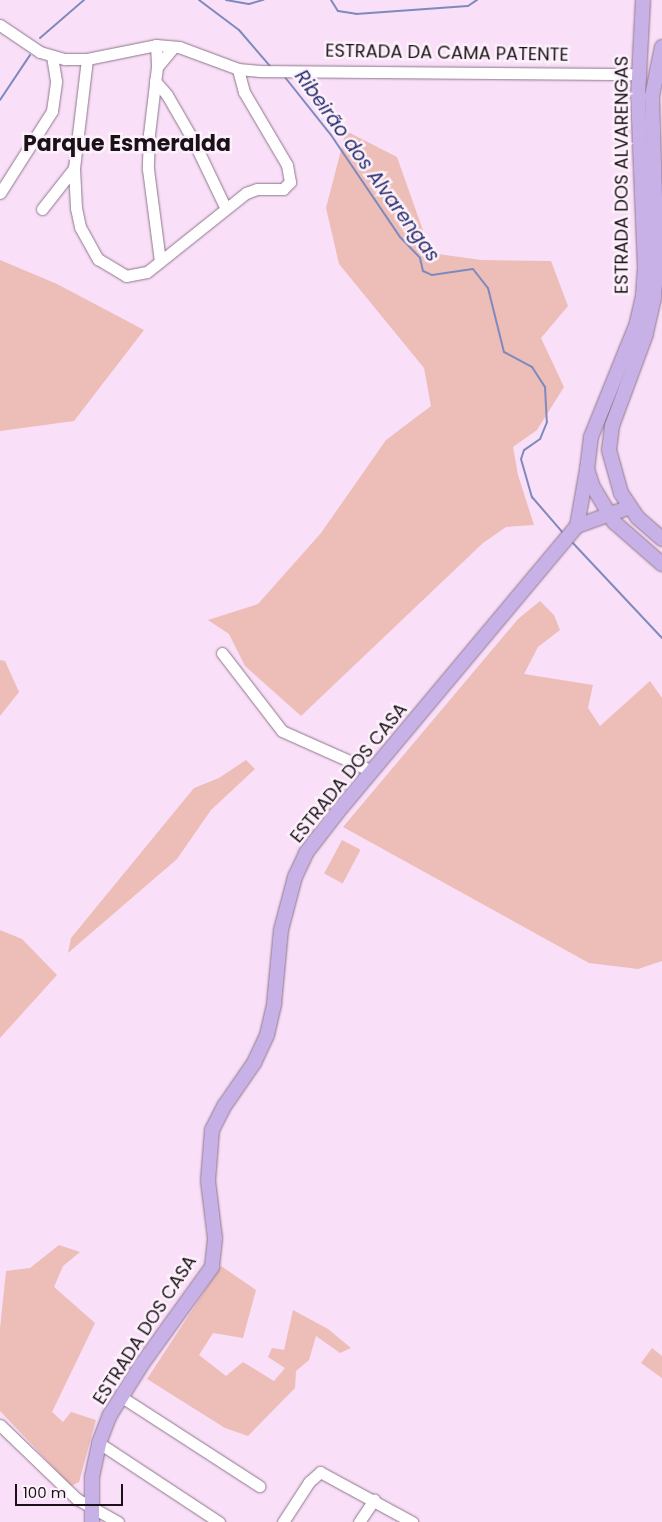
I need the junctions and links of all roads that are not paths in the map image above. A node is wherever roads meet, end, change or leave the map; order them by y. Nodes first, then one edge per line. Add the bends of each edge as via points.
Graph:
1 (642, 0) edge
2 (0, 25) edge
3 (156, 45) junction
4 (174, 47) junction
5 (662, 47) edge
6 (52, 57) junction
7 (87, 59) junction
8 (157, 67) junction
9 (238, 69) junction
10 (639, 74) junction
11 (658, 75) edge
12 (155, 81) junction
13 (74, 168) junction
14 (0, 193) edge
15 (42, 209) dead end
16 (226, 209) junction
17 (160, 260) junction
18 (587, 469) junction
19 (630, 507) junction
20 (608, 514) junction
21 (579, 526) junction
22 (618, 527) junction
23 (662, 539) edge
24 (662, 564) edge
25 (222, 653) dead end
26 (372, 771) junction
27 (120, 1396) junction
28 (0, 1425) edge
29 (99, 1443) junction
30 (259, 1486) dead end
31 (374, 1500) junction
32 (90, 1505) junction
33 (92, 1522) edge
34 (118, 1522) edge
35 (219, 1522) edge
36 (283, 1522) edge
37 (359, 1522) edge
38 (412, 1522) edge

1 - 10 main road, ESTRADA DOS ALVARENGAS
2 - 6 street, ESTRADA DA CAMA PATENTE
3 - 4 street, ESTRADA DA CAMA PATENTE
3 - 7 street, ESTRADA DA CAMA PATENTE
3 - 8 street
4 - 8 street
4 - 9 street, ESTRADA DA CAMA PATENTE
5 - 11 main road, ESTRADA DOS ALVARENGAS
6 - 7 street, ESTRADA DA CAMA PATENTE
6 - 14 street via 56,81 52,111
7 - 13 street
8 - 12 street
9 - 10 street, ESTRADA DA CAMA PATENTE
9 - 16 street via 244,92 291,177 283,189 252,190
10 - 18 main road, ESTRADA DOS ALVARENGAS via 645,268 643,296 637,323 590,443
11 - 19 main road, ESTRADA DOS ALVARENGAS via 652,113 654,298 646,334 612,426 609,444 613,474
12 - 16 street via 193,140
12 - 17 street via 148,169
13 - 15 street
13 - 17 street via 80,227 98,259 120,274 134,276 146,272
16 - 17 street
18 - 20 main road
18 - 21 main road, ESTRADA DOS ALVARENGAS
19 - 20 main road
19 - 23 main road, ESTRADA DOS ALVARENGAS
20 - 21 main road
20 - 22 main road
21 - 22 main road
21 - 26 main road, ESTRADA DOS CASA
22 - 24 main road
25 - 26 street via 282,731
26 - 27 main road, ESTRADA DOS CASA via 306,853 294,877 281,930 274,1004 267,1035 254,1063 212,1130 208,1181 214,1238 210,1274
27 - 29 main road, ESTRADA DOS CASA
27 - 30 street
28 - 32 street via 69,1492
29 - 32 main road, ESTRADA DOS CASA
29 - 35 street
31 - 36 street via 326,1474 314,1475
31 - 37 street
31 - 38 street
32 - 33 main road, ESTRADA DOS CASA
32 - 34 street

